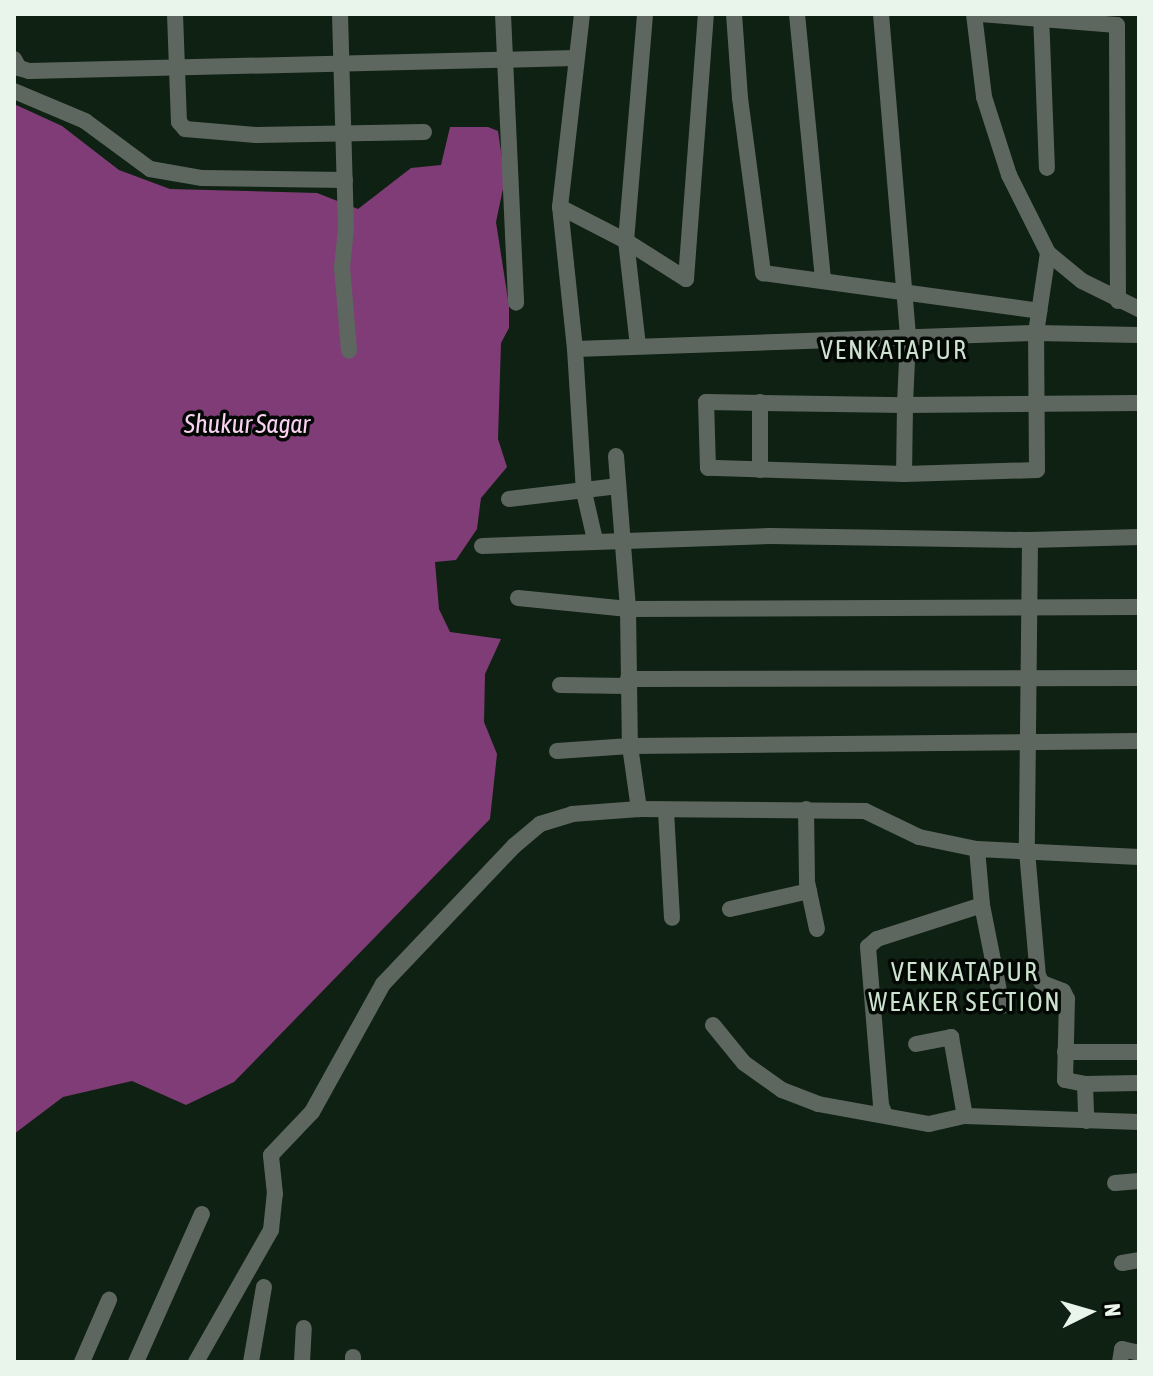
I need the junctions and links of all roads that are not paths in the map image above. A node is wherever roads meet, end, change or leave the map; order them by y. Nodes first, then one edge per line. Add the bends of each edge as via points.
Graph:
1 (175, 14) edge
2 (340, 14) edge
3 (503, 14) edge
4 (582, 14) edge
5 (645, 14) edge
6 (706, 14) edge
7 (734, 14) edge
8 (797, 14) edge
9 (881, 14) edge
10 (974, 14) edge
11 (980, 14) edge
12 (1041, 18) edge
13 (1117, 20) edge
14 (575, 58) junction
15 (14, 59) edge
16 (505, 59) junction
17 (342, 63) junction
18 (176, 67) junction
19 (14, 91) edge
20 (424, 132) dead end
21 (345, 133) junction
22 (1047, 168) dead end
23 (345, 180) junction
24 (560, 207) junction
25 (626, 241) junction
26 (1048, 253) junction
27 (823, 281) junction
28 (903, 291) junction
29 (1118, 301) junction
30 (516, 303) dead end
31 (1139, 309) edge
32 (1039, 311) junction
33 (1036, 333) junction
34 (1139, 335) edge
35 (908, 338) junction
36 (638, 346) junction
37 (575, 349) junction
38 (349, 351) dead end
39 (760, 402) junction
40 (1139, 403) edge
41 (1035, 404) junction
42 (905, 405) junction
43 (616, 456) dead end
44 (760, 470) junction
45 (904, 474) junction
46 (618, 486) junction
47 (584, 492) junction
48 (509, 499) dead end
49 (1139, 537) edge
50 (595, 540) junction
51 (623, 540) junction
52 (1030, 540) junction
53 (482, 546) dead end
54 (518, 598) dead end
55 (1031, 607) junction
56 (1139, 607) edge
57 (628, 609) junction
58 (1030, 677) junction
59 (1139, 678) edge
60 (628, 682) junction
61 (560, 685) dead end
62 (1031, 741) junction
63 (1139, 741) edge
64 (630, 746) junction
65 (557, 751) dead end
66 (639, 809) junction
67 (806, 809) junction
68 (666, 811) junction
69 (977, 849) junction
70 (1027, 851) junction
71 (1139, 857) edge
72 (809, 891) junction
73 (982, 905) junction
74 (730, 909) dead end
75 (672, 918) dead end
76 (817, 929) dead end
77 (1002, 1006) dead end
78 (713, 1025) dead end
79 (916, 1044) dead end
80 (1065, 1052) junction
81 (1139, 1052) edge
82 (1139, 1083) edge
83 (1085, 1084) junction
84 (885, 1115) junction
85 (965, 1116) junction
86 (1086, 1121) junction
87 (1139, 1122) edge
88 (1139, 1181) edge
89 (1115, 1183) dead end
90 (202, 1214) dead end
91 (264, 1287) dead end
92 (109, 1300) dead end
93 (304, 1328) dead end
94 (1139, 1353) edge
95 (82, 1362) edge
96 (136, 1362) edge
97 (196, 1362) edge
98 (251, 1362) edge
99 (302, 1362) edge
100 (1120, 1362) edge

1 - 18 street
2 - 17 street
3 - 16 street
4 - 14 street
5 - 25 street
6 - 25 street via 686,279
7 - 27 street via 760,269
8 - 27 street
9 - 28 street
10 - 26 street via 984,97 1009,175
11 - 12 street
12 - 13 street
12 - 22 street
13 - 29 street
14 - 16 street
14 - 24 street
15 - 18 street via 29,71
16 - 17 street
16 - 30 street
17 - 18 street
17 - 21 street
18 - 21 street via 179,122 185,129 256,135
19 - 23 street via 85,121 150,169 202,178
20 - 21 street
21 - 23 street
23 - 38 street via 342,267
24 - 25 street
24 - 37 street
25 - 36 street
26 - 29 street
26 - 32 street
27 - 28 street
28 - 32 street
28 - 35 street
29 - 31 street
32 - 33 street
33 - 34 street
33 - 35 street
33 - 41 street
35 - 36 street
35 - 42 street
36 - 37 street
37 - 47 street
39 - 42 street
39 - 44 street
39 - 44 street via 706,402 708,468
40 - 41 street
41 - 42 street
41 - 45 street via 1037,470
42 - 45 street
43 - 46 street
44 - 45 street
46 - 47 street
46 - 51 street
47 - 48 street
47 - 50 street
49 - 52 street
50 - 51 street
50 - 53 street
51 - 52 street
51 - 57 street
52 - 55 street
54 - 57 street
55 - 56 street
55 - 57 street
55 - 58 street
57 - 60 street
58 - 59 street
58 - 60 street
58 - 62 street
60 - 61 street
60 - 64 street
62 - 63 street
62 - 64 street
62 - 70 street
64 - 65 street
64 - 66 street
66 - 68 street
66 - 97 street via 572,814 540,824 383,984 312,1112 271,1155 271,1230
67 - 68 street
67 - 69 street via 874,813 919,837
67 - 72 street
68 - 75 street
69 - 70 street
69 - 73 street
70 - 71 street
70 - 80 street via 1038,976 1067,999
72 - 74 street
72 - 76 street
73 - 77 street
73 - 84 street via 877,939 868,947
78 - 84 street via 744,1063 782,1090 818,1104
79 - 85 street via 951,1037
80 - 81 street
80 - 83 street via 1065,1080
82 - 83 street
83 - 86 street
84 - 85 street via 929,1124
85 - 86 street
86 - 87 street
88 - 89 street
90 - 96 street
91 - 98 street
92 - 95 street
93 - 99 street
94 - 100 street via 1122,1349

